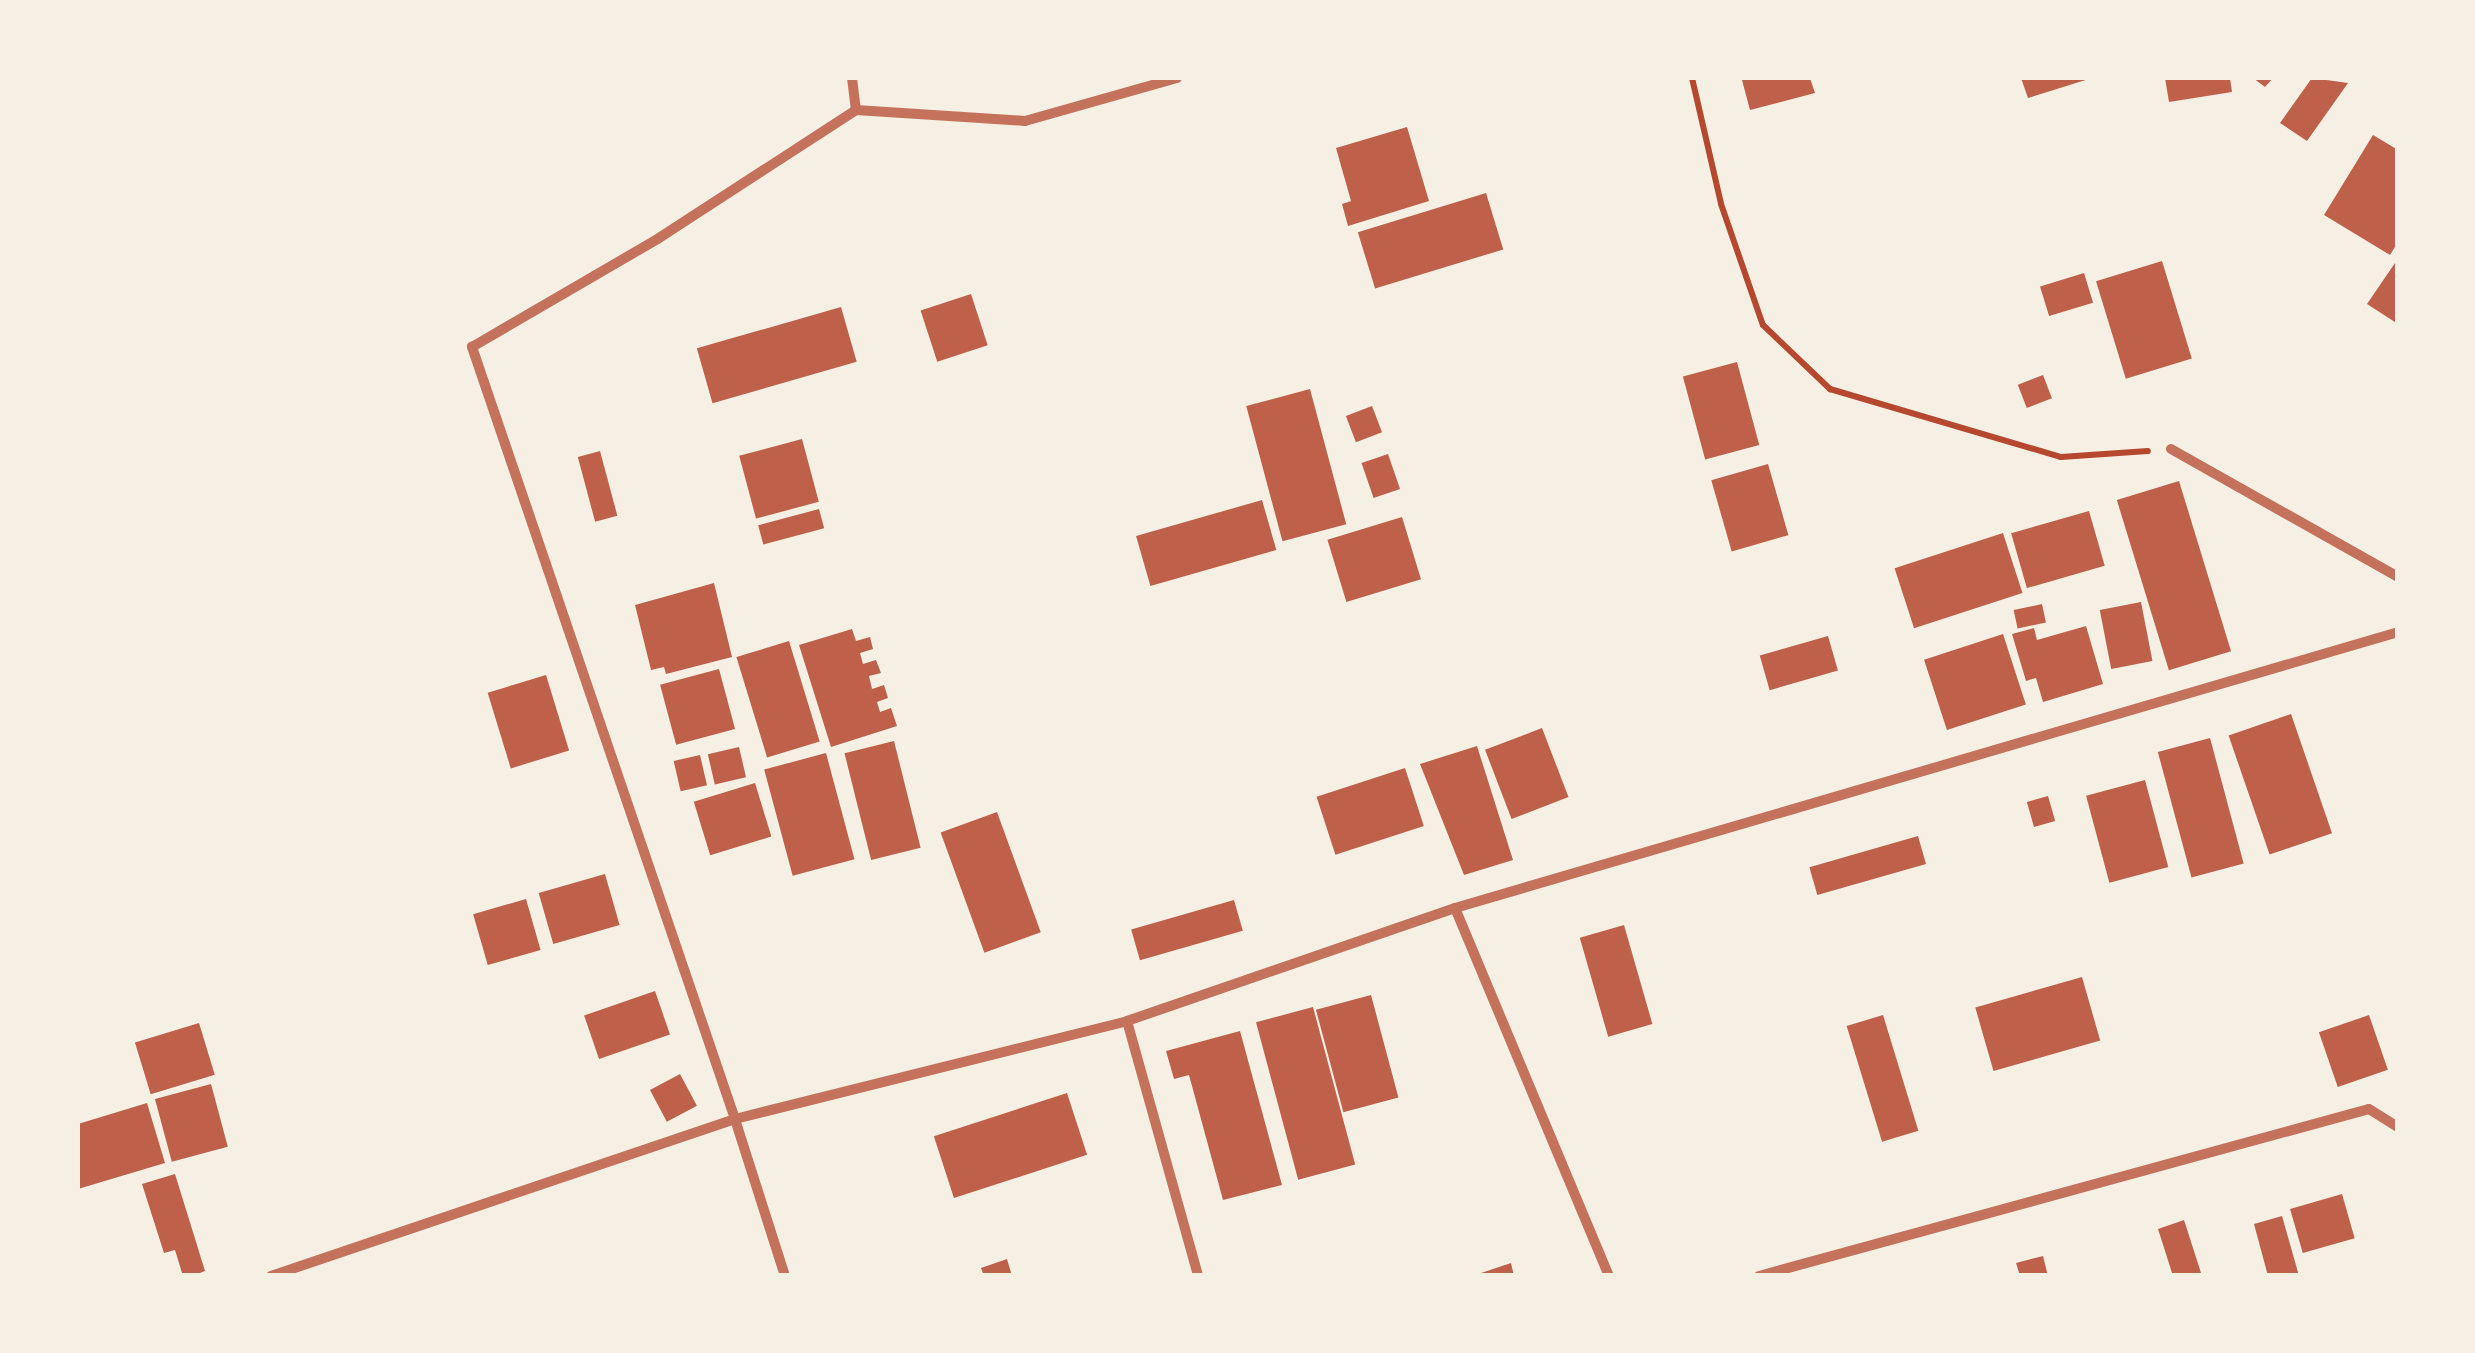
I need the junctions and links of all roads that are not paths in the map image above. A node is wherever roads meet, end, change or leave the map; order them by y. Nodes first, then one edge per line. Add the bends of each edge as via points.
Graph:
1 (852, 78) edge
2 (1177, 78) edge
3 (856, 110) junction
4 (2171, 449) road end
5 (2398, 577) edge
6 (2398, 632) edge
7 (1455, 908) junction
8 (1127, 1020) junction
9 (736, 1119) junction
10 (2398, 1126) edge
11 (271, 1276) edge
12 (785, 1276) edge
13 (1198, 1276) edge
14 (1609, 1276) edge
15 (1758, 1276) edge

1 - 3 street
2 - 3 street via 1026,121
3 - 9 street via 659,238 472,346
4 - 5 street
6 - 7 street
7 - 8 street
7 - 14 street
8 - 9 street
8 - 13 street
9 - 11 street
9 - 12 street
10 - 15 street via 2369,1110

